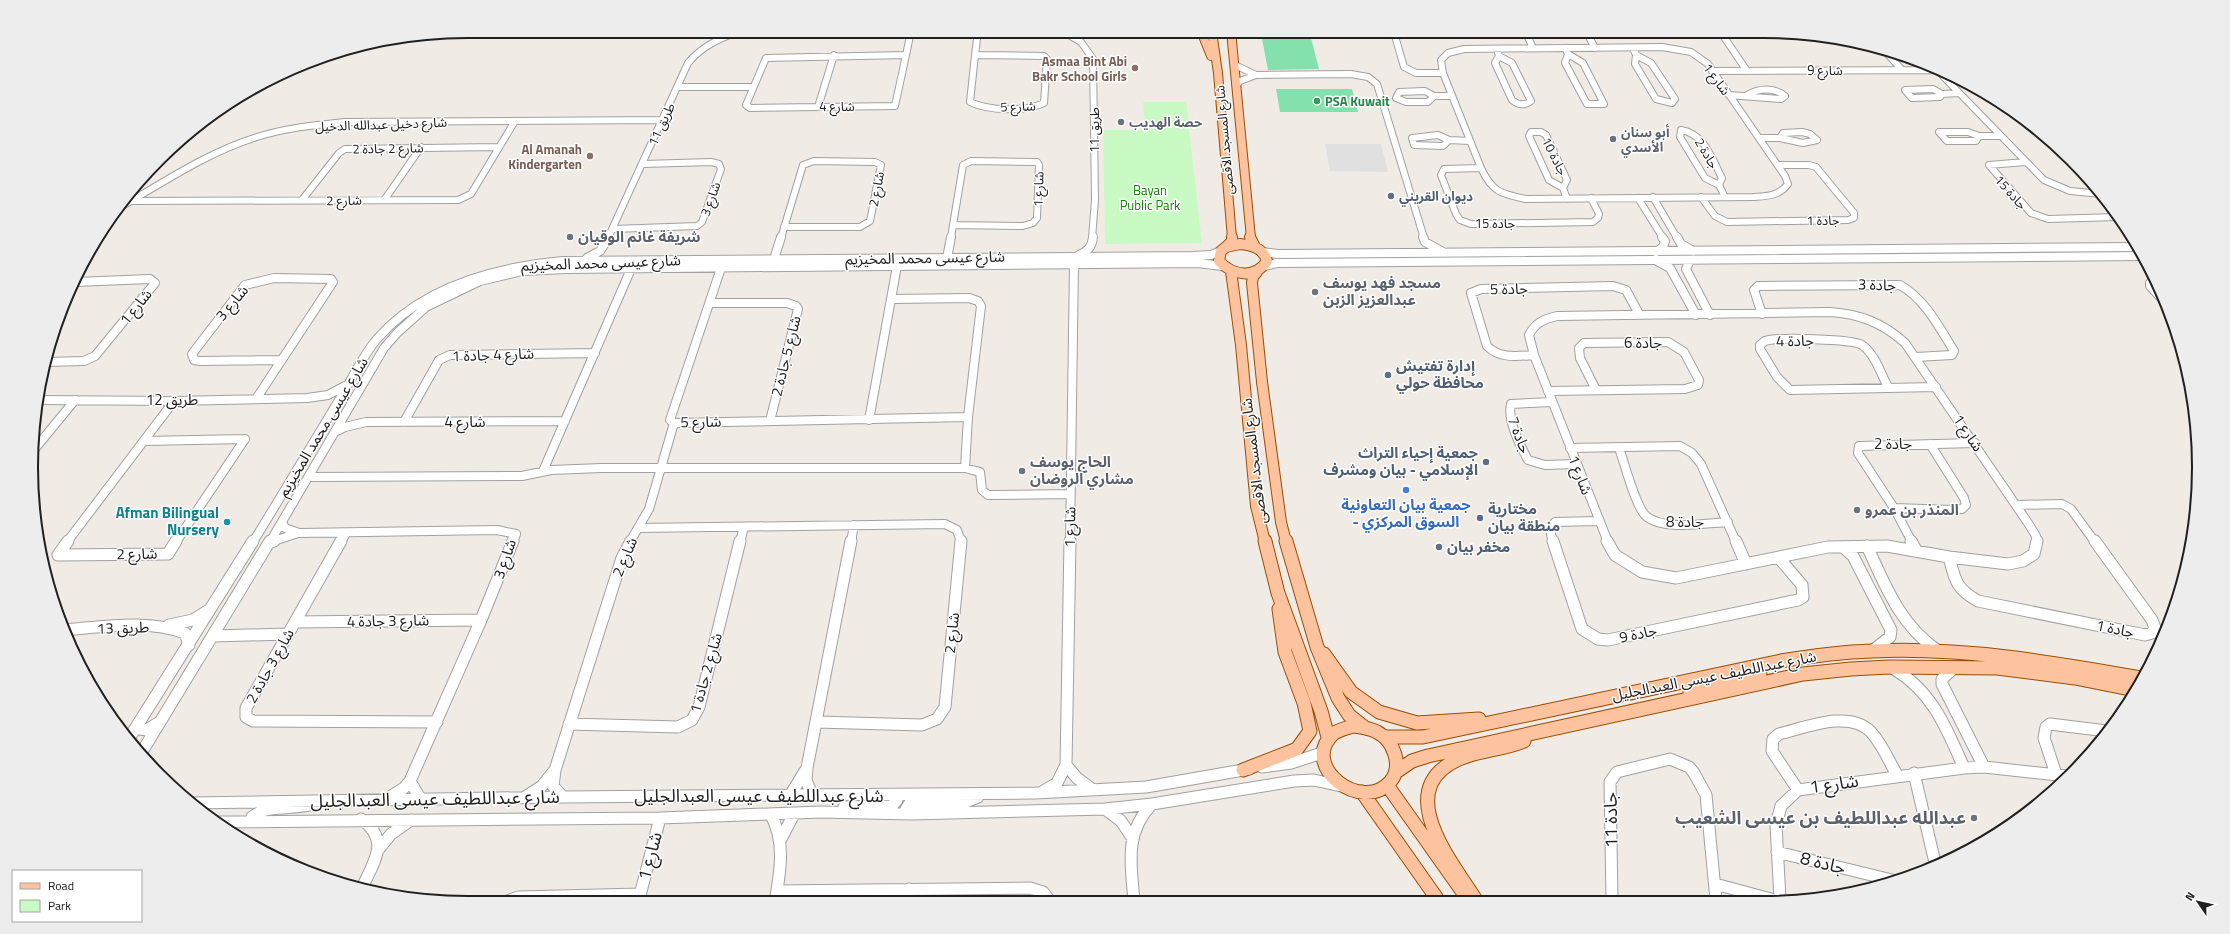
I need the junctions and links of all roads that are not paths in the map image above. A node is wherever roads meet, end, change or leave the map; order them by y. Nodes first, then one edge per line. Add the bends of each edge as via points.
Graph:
1 (722, 38) edge
2 (910, 38) edge
3 (977, 38) edge
4 (1076, 38) edge
5 (1204, 38) edge
6 (1213, 38) edge
7 (1232, 38) edge
8 (1237, 38) edge
9 (1396, 38) edge
10 (1528, 38) edge
11 (1590, 38) edge
12 (1725, 38) edge
13 (1533, 48) junction
14 (1595, 48) junction
15 (1633, 48) junction
16 (1566, 51) junction
17 (1498, 52) junction
18 (1234, 54) junction
19 (834, 55) junction
20 (906, 55) junction
21 (975, 55) junction
22 (1636, 55) junction
23 (1891, 58) edge
24 (1235, 65) junction
25 (1747, 70) junction
26 (1902, 70) junction
27 (1924, 70) edge
28 (1712, 71) junction
29 (1218, 73) junction
30 (1443, 73) junction
31 (1256, 75) junction
32 (1946, 79) edge
33 (1236, 86) junction
34 (678, 87) junction
35 (753, 87) junction
36 (1959, 92) junction
37 (1942, 94) junction
38 (1729, 95) junction
39 (1747, 95) dead end
40 (1434, 96) junction
41 (1452, 96) junction
42 (1381, 97) junction
43 (1396, 98) junction
44 (818, 106) junction
45 (663, 120) junction
46 (515, 121) junction
47 (1979, 136) junction
48 (1999, 136) junction
49 (1760, 138) junction
50 (1780, 138) dead end
51 (1449, 140) dead end
52 (1470, 141) junction
53 (499, 146) junction
54 (421, 148) junction
55 (2024, 162) junction
56 (642, 164) junction
57 (1778, 165) junction
58 (1481, 168) junction
59 (1719, 185) junction
60 (1563, 188) junction
61 (2094, 194) edge
62 (1653, 197) junction
63 (1701, 197) junction
64 (1725, 197) junction
65 (1591, 198) junction
66 (1638, 198) junction
67 (385, 199) junction
68 (1567, 199) junction
69 (302, 200) junction
70 (130, 202) joint
71 (2111, 217) edge
72 (952, 226) junction
73 (784, 227) junction
74 (613, 228) junction
75 (1425, 242) junction
76 (606, 243) junction
77 (1092, 245) junction
78 (2126, 247) junction
79 (2131, 247) edge
80 (1223, 249) junction
81 (1259, 249) junction
82 (2133, 249) edge
83 (1801, 251) junction
84 (1819, 251) junction
85 (1534, 252) junction
86 (1554, 252) junction
87 (1696, 252) junction
88 (1413, 253) junction
89 (1444, 253) junction
90 (1108, 256) junction
91 (1656, 256) junction
92 (2137, 256) edge
93 (947, 258) junction
94 (1825, 258) junction
95 (667, 259) junction
96 (688, 259) junction
97 (774, 259) junction
98 (1804, 259) junction
99 (579, 260) junction
100 (621, 260) junction
101 (1075, 260) junction
102 (1168, 260) junction
103 (1690, 260) junction
104 (987, 261) junction
105 (1537, 261) junction
106 (1558, 261) junction
107 (897, 266) junction
108 (662, 268) junction
109 (685, 268) junction
110 (721, 268) junction
111 (631, 269) junction
112 (1227, 269) junction
113 (1261, 269) junction
114 (80, 282) edge
115 (892, 299) junction
116 (710, 303) junction
117 (1639, 314) junction
118 (1762, 314) junction
119 (1696, 315) junction
120 (1710, 315) junction
121 (377, 339) junction
122 (390, 342) junction
123 (595, 353) junction
124 (381, 354) junction
125 (366, 355) junction
126 (1534, 355) junction
127 (1916, 356) junction
128 (281, 360) junction
129 (51, 362) edge
130 (349, 383) junction
131 (1888, 387) junction
132 (1936, 387) junction
133 (1596, 390) junction
134 (1548, 391) junction
135 (307, 398) junction
136 (256, 399) junction
137 (44, 400) edge
138 (75, 400) junction
139 (174, 401) junction
140 (1552, 402) junction
141 (332, 410) junction
142 (346, 413) junction
143 (968, 417) junction
144 (869, 420) junction
145 (565, 421) junction
146 (770, 421) junction
147 (366, 422) junction
148 (404, 422) junction
149 (674, 423) junction
150 (334, 433) junction
151 (144, 441) junction
152 (39, 442) edge
153 (1930, 444) junction
154 (1975, 444) junction
155 (1570, 448) junction
156 (1619, 448) junction
157 (316, 464) junction
158 (1576, 464) junction
159 (299, 465) junction
160 (965, 468) junction
161 (662, 469) junction
162 (543, 471) junction
163 (309, 477) junction
164 (1070, 494) junction
165 (2017, 505) junction
166 (1894, 508) junction
167 (1597, 521) junction
168 (282, 522) junction
169 (1728, 522) junction
170 (854, 525) junction
171 (744, 527) junction
172 (638, 528) junction
173 (299, 533) junction
174 (346, 533) junction
175 (269, 543) junction
176 (1867, 546) junction
177 (1843, 547) junction
178 (1916, 550) junction
179 (1949, 557) junction
180 (1779, 558) junction
181 (1746, 564) junction
182 (1278, 593) junction
183 (212, 607) junction
184 (481, 620) junction
185 (295, 622) junction
186 (160, 626) junction
187 (70, 630) edge
188 (288, 634) junction
189 (213, 636) junction
190 (189, 645) junction
191 (1318, 647) junction
192 (1872, 652) junction
193 (1942, 652) junction
194 (1781, 661) junction
195 (1889, 667) junction
196 (1954, 668) junction
197 (2137, 677) edge
198 (2075, 678) junction
199 (1672, 684) junction
200 (2132, 686) edge
201 (2130, 689) edge
202 (1692, 697) junction
203 (1602, 718) junction
204 (161, 720) junction
205 (1504, 720) junction
206 (438, 722) junction
207 (817, 722) junction
208 (569, 724) junction
209 (138, 725) junction
210 (1364, 727) junction
211 (1551, 729) junction
212 (2101, 730) edge
213 (132, 734) edge
214 (1328, 737) junction
215 (1384, 737) junction
216 (143, 749) edge
217 (1322, 753) junction
218 (1066, 765) junction
219 (1984, 767) junction
220 (807, 768) junction
221 (1964, 768) junction
222 (555, 770) junction
223 (1243, 770) junction
224 (1396, 772) junction
225 (1914, 773) junction
226 (1898, 775) junction
227 (2061, 775) edge
228 (410, 781) junction
229 (1387, 785) junction
230 (1342, 786) junction
231 (1093, 790) junction
232 (1798, 790) junction
233 (1362, 792) junction
234 (791, 794) junction
235 (981, 794) junction
236 (1035, 794) junction
237 (812, 795) junction
238 (892, 795) junction
239 (525, 797) junction
240 (563, 797) junction
241 (384, 800) junction
242 (421, 800) junction
243 (320, 802) junction
244 (201, 803) edge
245 (1152, 804) junction
246 (1105, 809) junction
247 (821, 812) junction
248 (794, 814) junction
249 (911, 814) junction
250 (771, 815) junction
251 (660, 818) junction
252 (360, 819) junction
253 (254, 820) junction
254 (411, 820) junction
255 (226, 821) edge
256 (1131, 836) junction
257 (781, 839) junction
258 (377, 851) junction
259 (1778, 852) junction
260 (1934, 860) edge
261 (1884, 878) edge
262 (364, 883) edge
263 (1715, 884) junction
264 (909, 889) junction
265 (1780, 895) edge
266 (640, 896) edge
267 (776, 896) edge
268 (908, 896) edge
269 (1046, 896) edge
270 (1134, 896) edge
271 (1435, 896) edge
272 (1466, 896) edge
273 (1474, 896) edge
274 (1612, 896) edge
275 (1716, 896) edge
276 (1760, 896) edge

1 - 34 street, طريق 11 via 697,53 688,63
2 - 20 street, شارع 4
3 - 21 street, شارع 5
4 - 77 street, طريق 11 via 1090,51 1093,59 1095,200
5 - 29 main road
6 - 29 main road, شارع المسجد الاقصى
7 - 18 main road, شارع المسجد الاقصى
8 - 18 main road
9 - 30 street via 1402,61 1408,70 1416,73
10 - 13 street
11 - 14 street
12 - 25 street
13 - 16 street, شارع 1
13 - 17 street, شارع 1
14 - 15 street, شارع 1
14 - 16 street, شارع 1
15 - 22 street
15 - 28 street, شارع 1 via 1662,47 1691,52 1702,58
16 - 16 street via 1565,63 1587,104 1604,104 1582,63
17 - 17 street via 1495,64 1512,100 1517,104 1527,104 1531,101 1512,63
17 - 30 street, شارع 1 via 1464,49 1448,52 1441,60
18 - 24 main road, شارع المسجد الاقصى
19 - 20 street, شارع 4
19 - 35 street, شارع 4 via 766,58
19 - 44 street
20 - 44 street, شارع 4 via 895,106
21 - 21 street, شارع 5 via 1044,56 1047,59 1044,103 1035,107 973,105 970,102
22 - 22 street via 1636,64 1656,99 1672,103 1675,99 1651,63
23 - 26 street
24 - 31 street
24 - 33 main road, شارع المسجد الاقصى
25 - 26 street, شارع 9
25 - 28 street, شارع 9
26 - 27 street, شارع 9
28 - 38 street, شارع 1
29 - 80 main road, شارع المسجد الاقصى via 1232,235 1232,241
30 - 41 street, شارع 1
31 - 33 street via 1240,81
31 - 42 street via 1361,75 1377,84
32 - 36 street
33 - 81 main road, شارع المسجد الاقصى via 1249,234
34 - 35 street
34 - 45 street, طريق 11
35 - 44 street, شارع 4 via 746,105 750,108
36 - 37 street
36 - 48 street
37 - 37 street via 1940,98 1912,98 1905,90 1933,89
38 - 39 street
38 - 49 street, شارع 1
40 - 41 street
40 - 43 street via 1428,102 1406,102
40 - 43 street via 1425,92 1399,92
41 - 52 street, شارع 1
42 - 43 street
42 - 75 street
45 - 46 street, شارع دخيل عبدالله الدخيل
45 - 56 street, طريق 11
46 - 53 street, شارع 2
46 - 70 street, شارع دخيل عبدالله الدخيل via 344,122 297,127 245,140 202,160
47 - 47 street via 1976,141 1947,141 1939,132 1968,132
47 - 48 street
48 - 55 street
49 - 50 street
49 - 57 street, شارع 1
51 - 52 street
52 - 58 street, شارع 1
53 - 54 street, شارع 2 جادة 2
53 - 67 street, شارع 2 via 471,194 463,198
54 - 67 street
54 - 69 street, شارع 2 جادة 2 via 344,150 338,153
55 - 61 street via 2044,180 2056,186
55 - 71 street, جادة 15 via 1989,165 2031,213 2048,218
56 - 74 street, طريق 11
56 - 74 street, شارع 3 via 711,162 719,164 721,169 702,222 697,226
57 - 63 street, جادة 1 via 1809,165 1821,171 1854,213 1854,218 1727,222 1717,219
57 - 64 street, شارع 1 via 1788,184 1783,192 1772,196
58 - 65 street, جادة 15 via 1444,169 1442,175 1456,214 1460,220 1470,224 1593,222 1599,214
58 - 68 street, شارع 1 via 1488,183 1495,190 1526,199
59 - 59 street, جادة 2 via 1705,178 1680,137 1681,130 1689,130 1697,135 1722,178
59 - 64 street, جادة 2
60 - 60 street, جادة 10 via 1549,180 1529,136 1531,132 1546,135 1567,180
60 - 68 street, جادة 10
62 - 63 street, شارع 1
62 - 66 street, شارع 1
62 - 87 street via 1681,244
63 - 64 street, شارع 1
65 - 66 street, شارع 1
65 - 68 street, شارع 1
66 - 91 street via 1665,241
67 - 69 street, شارع 2
69 - 70 street, شارع 2
72 - 72 street, شارع 1 via 1023,226 1034,223 1037,218 1037,162 965,163 962,167
72 - 93 street, شارع 1
73 - 73 street, شارع 2 via 866,225 870,221 881,165 875,162 804,164
73 - 97 street, شارع 2
74 - 76 street, طريق 11
75 - 88 street
75 - 89 street
76 - 99 street, طريق 11 via 597,254
76 - 100 street via 608,253
77 - 90 street
77 - 101 street
78 - 79 street
78 - 82 street
78 - 84 street
80 - 81 main road via 1240,244
80 - 102 street, شارع عيسى محمد المخيزيم via 1211,255
80 - 112 main road, شارع المسجد الاقصى via 1218,256
81 - 88 street via 1278,254
81 - 113 main road, شارع المسجد الاقصى via 1267,261
83 - 84 street
83 - 87 street
83 - 98 street via 1806,254 1807,257
84 - 94 street via 1819,255
85 - 86 street
85 - 89 street
85 - 105 street via 1539,256
86 - 91 street
86 - 106 street via 1553,258
87 - 91 street
88 - 89 street
90 - 101 street, شارع عيسى محمد المخيزيم
90 - 102 street, شارع عيسى محمد المخيزيم
91 - 103 street
91 - 106 street
91 - 119 street via 1670,268
92 - 94 street
93 - 97 street, شارع عيسى محمد المخيزيم
93 - 104 street, شارع عيسى محمد المخيزيم
94 - 98 street
95 - 96 street, شارع عيسى محمد المخيزيم
95 - 100 street, شارع عيسى محمد المخيزيم
95 - 108 street via 670,264
96 - 97 street, شارع عيسى محمد المخيزيم
96 - 109 street via 682,264
98 - 103 street
99 - 100 street, شارع عيسى محمد المخيزيم
99 - 121 street, شارع عيسى محمد المخيزيم via 512,266 464,280 409,310
101 - 102 street, شارع عيسى محمد المخيزيم
101 - 104 street, شارع عيسى محمد المخيزيم
101 - 164 street, شارع 1
102 - 112 street, شارع عيسى محمد المخيزيم
103 - 120 street via 1686,269
104 - 107 street, شارع عيسى محمد المخيزيم
105 - 106 street
105 - 113 street via 1278,263
107 - 110 street, شارع عيسى محمد المخيزيم
107 - 115 street
108 - 109 street, شارع عيسى محمد المخيزيم
108 - 111 street, شارع عيسى محمد المخيزيم
109 - 110 street, شارع عيسى محمد المخيزيم
110 - 116 street, شارع 5
111 - 122 street, شارع عيسى محمد المخيزيم via 529,271 490,278 426,307
111 - 123 street
112 - 113 main road via 1244,274
112 - 182 main road, شارع المسجد الاقصى via 1241,345 1256,506
113 - 191 main road, شارع المسجد الاقصى via 1253,277 1252,283 1281,522
114 - 129 street, شارع 1 via 150,279 155,283 95,356 84,361
115 - 143 street via 969,298 978,301 981,306
115 - 144 street
116 - 146 street, شارع 5 جادة 2 via 787,303 798,309
116 - 149 street, شارع 5 via 670,420
117 - 119 street, شارع 1
117 - 126 street, شارع 1 via 1557,316 1544,319 1533,327 1529,335
117 - 126 street, جادة 5 via 1626,290 1613,286 1481,289 1471,293 1490,350 1502,355
118 - 120 street, شارع 1
118 - 127 street, شارع 1 via 1830,312 1859,315 1875,320 1892,330
118 - 127 street, جادة 3 via 1754,296 1754,290 1758,286 1900,285 1908,288 1918,299 1954,350 1952,355 1940,357
119 - 120 street, شارع 1
121 - 122 street via 380,343
121 - 125 street, شارع عيسى محمد المخيزيم
122 - 124 street, شارع عيسى محمد المخيزيم
123 - 145 street
123 - 148 street, شارع 4 جادة 1 via 444,357 439,360
124 - 125 street via 375,351
124 - 142 street, شارع عيسى محمد المخيزيم
125 - 130 street, شارع عيسى محمد المخيزيم
126 - 134 street, شارع 1
127 - 132 street, شارع 1
128 - 128 street, شارع 3 via 333,282 331,279 262,278 250,281 192,354 194,360 200,361
128 - 136 street, شارع 3
130 - 135 street, طريق 12 via 334,393
130 - 141 street, شارع عيسى محمد المخيزيم
131 - 131 street, جادة 4 via 1790,390 1777,377 1760,349 1760,344 1765,341 1856,342 1867,351
131 - 132 street, جادة 4
132 - 154 street, شارع 1
133 - 133 street, جادة 6 via 1685,389 1698,385 1699,380 1682,348 1668,342 1584,343 1578,348 1580,358
133 - 134 street, جادة 6
134 - 140 street, شارع 1
135 - 136 street, طريق 12
135 - 141 street, طريق 12 via 325,401
136 - 139 street, طريق 12
137 - 138 street, طريق 12
138 - 139 street, طريق 12
138 - 152 street
139 - 151 street, شارع 2
140 - 155 street, شارع 1
140 - 158 street, جادة 7 via 1511,404 1509,413 1524,453 1528,460 1536,463
141 - 159 street, شارع عيسى محمد المخيزيم
142 - 147 street, شارع 4 via 352,419
142 - 150 street, شارع عيسى محمد المخيزيم
143 - 144 street, شارع 5
143 - 160 street
144 - 146 street, شارع 5
145 - 148 street, شارع 4
145 - 162 street
146 - 149 street, شارع 5
147 - 148 street, شارع 4
147 - 150 street, شارع 4 via 345,427
149 - 161 street
150 - 157 street, شارع عيسى محمد المخيزيم
151 - 151 street, شارع 2 via 72,536 58,555 168,554 245,439
153 - 154 street, جادة 2
153 - 166 street, جادة 2 via 1859,446 1858,453
153 - 166 street, جادة 2 via 1966,505 1962,509 1953,510
154 - 165 street, شارع 1
155 - 156 street, جادة 8
155 - 158 street, شارع 1
156 - 169 street, جادة 8 via 1680,446 1694,453
156 - 169 street, جادة 8 via 1641,507 1652,520 1673,524
157 - 159 street via 305,469
157 - 163 street, شارع عيسى محمد المخيزيم
158 - 167 street, شارع 1
159 - 183 street, شارع عيسى محمد المخيزيم
160 - 161 street
160 - 164 street via 980,472 982,490 988,495
161 - 162 street via 601,468
161 - 172 street via 649,509
162 - 163 street via 522,476
163 - 168 street, شارع عيسى محمد المخيزيم
164 - 218 street, شارع 1
165 - 179 street, شارع 1 via 2036,536 2037,546 2034,554 2023,561 2008,564
165 - 179 street, جادة 1 via 2062,504 2071,509 2152,620 2155,628 2152,633 2145,635 1978,601 1957,587
166 - 178 street, جادة 2
167 - 180 street, جادة 9 via 1555,522 1550,532 1582,629 1598,639 1608,640 1798,600 1803,597 1802,585
167 - 181 street, شارع 1 via 1615,555 1642,572 1676,578
168 - 173 street via 285,528
168 - 175 street, شارع عيسى محمد المخيزيم
169 - 181 street, جادة 8
170 - 171 street, شارع 2
170 - 207 street
170 - 207 street, شارع 2 via 945,524 957,530 961,538 945,707 937,719 922,725
171 - 172 street, شارع 2
171 - 208 street, شارع 2 جادة 1 via 699,707 692,720 678,727
172 - 208 street, شارع 2 via 622,558
173 - 174 street, شارع 3
173 - 175 street, شارع 3
174 - 184 street, شارع 3 via 497,530 516,534
174 - 185 street, شارع 3 جادة 2
175 - 189 street, شارع عيسى محمد المخيزيم
176 - 177 street, شارع 1
176 - 178 street, شارع 1
176 - 193 street via 1914,634 1925,644
177 - 180 street, شارع 1 via 1828,547
177 - 192 street via 1853,556 1891,630 1890,637
178 - 179 street, شارع 1
180 - 181 street, شارع 1
182 - 214 main road, شارع المسجد الاقصى
182 - 223 main road via 1280,632 1287,659 1309,713 1310,731 1297,749
183 - 186 street, طريق 13 via 194,620
183 - 190 street, شارع عيسى محمد المخيزيم
184 - 185 street, شارع 3 جادة 4
184 - 206 street, شارع 3
185 - 188 street, شارع 3 جادة 2
186 - 187 street, طريق 13
186 - 190 street, طريق 13 via 185,633
188 - 189 street
188 - 206 street, شارع 3 جادة 2 via 246,708 246,717 253,721
189 - 204 street, شارع عيسى محمد المخيزيم
190 - 209 street, شارع عيسى محمد المخيزيم
191 - 205 main road via 1352,692 1379,712 1417,723
191 - 210 main road, شارع المسجد الاقصى via 1338,698 1349,715
192 - 193 main road, شارع عبداللطيف عيسى العبدالجليل
192 - 194 main road, شارع عبداللطيف عيسى العبدالجليل via 1823,654
193 - 197 main road, شارع عبداللطيف عيسى العبدالجليل via 2046,660
194 - 199 main road, شارع عبداللطيف عيسى العبدالجليل
194 - 202 main road via 1765,672 1692,688
195 - 196 main road, شارع عبداللطيف عيسى العبدالجليل
195 - 202 main road, شارع عبداللطيف عيسى العبدالجليل via 1803,674
195 - 221 street via 1908,676 1928,696
196 - 198 main road, شارع عبداللطيف عيسى العبدالجليل via 1997,668
196 - 219 street via 1942,679 1942,684
198 - 200 main road
198 - 201 main road, شارع عبداللطيف عيسى العبدالجليل
199 - 203 main road via 1677,690 1674,696 1613,708
199 - 205 main road, شارع عبداللطيف عيسى العبدالجليل
202 - 203 main road, شارع عبداللطيف عيسى العبدالجليل
203 - 211 main road, شارع عبداللطيف عيسى العبدالجليل
204 - 209 street via 147,730 140,729
204 - 216 street, شارع عيسى محمد المخيزيم
205 - 215 main road, شارع عبداللطيف عيسى العبدالجليل via 1423,737
206 - 228 street, شارع 3
207 - 220 street
208 - 222 street, شارع 2
209 - 213 street, شارع عيسى محمد المخيزيم
210 - 214 main road via 1344,728
210 - 215 main road
211 - 224 main road, شارع عبداللطيف عيسى العبدالجليل via 1428,756 1412,761
211 - 273 main road via 1518,744 1460,759 1442,771 1429,787 1427,805 1431,823
212 - 227 street via 2050,724 2046,727 2044,738
214 - 217 main road
215 - 224 main road via 1393,748 1397,759
217 - 223 street, شارع عبداللطيف عيسى العبدالجليل via 1291,763
217 - 230 main road via 1327,771
218 - 231 street via 1077,778
218 - 236 street, شارع 1 via 1057,783
219 - 221 street, شارع 1
219 - 227 street, شارع 1
220 - 234 street
220 - 237 street via 806,780
221 - 225 street, شارع 1
222 - 239 street, شارع 2 via 542,786
222 - 240 street, شارع 2 via 553,786
223 - 231 street, شارع عبداللطيف عيسى العبدالجليل via 1146,787
224 - 229 main road
225 - 226 street, شارع 1
225 - 260 street
226 - 232 street, شارع 1
226 - 232 street via 1870,731 1861,724 1846,720 1779,734 1773,739 1772,750
228 - 241 street, شارع 3 via 404,788
228 - 242 street
229 - 233 main road via 1380,790
229 - 272 main road
230 - 233 main road
230 - 245 street, شارع عبداللطيف عيسى العبدالجليل via 1314,780 1294,781
231 - 236 street, شارع عبداللطيف عيسى العبدالجليل
232 - 259 street, شارع 1 via 1781,806 1776,825
233 - 271 main road
234 - 237 street, شارع عبداللطيف عيسى العبدالجليل
234 - 240 street, شارع عبداللطيف عيسى العبدالجليل
235 - 236 street, شارع عبداللطيف عيسى العبدالجليل
235 - 238 street, شارع عبداللطيف عيسى العبدالجليل
235 - 249 street via 966,802 910,803 906,809
237 - 238 street, شارع عبداللطيف عيسى العبدالجليل
238 - 247 street via 897,800 892,806 851,806
239 - 240 street, شارع عبداللطيف عيسى العبدالجليل
239 - 242 street, شارع عبداللطيف عيسى العبدالجليل
241 - 242 street, شارع عبداللطيف عيسى العبدالجليل
241 - 243 street, شارع عبداللطيف عيسى العبدالجليل
243 - 244 street, شارع عبداللطيف عيسى العبدالجليل
243 - 253 street via 300,809 259,811 252,817
245 - 246 street, شارع عبداللطيف عيسى العبدالجليل
245 - 256 street via 1139,818
246 - 249 street, شارع عبداللطيف عيسى العبدالجليل
246 - 256 street via 1121,821
247 - 248 street, شارع عبداللطيف عيسى العبدالجليل
247 - 249 street, شارع عبداللطيف عيسى العبدالجليل
248 - 250 street, شارع عبداللطيف عيسى العبدالجليل
248 - 257 street
250 - 251 street, شارع عبداللطيف عيسى العبدالجليل
250 - 257 street
251 - 254 street, شارع عبداللطيف عيسى العبدالجليل
251 - 266 street, شارع 1
252 - 253 street, شارع عبداللطيف عيسى العبدالجليل
252 - 254 street, شارع عبداللطيف عيسى العبدالجليل
252 - 258 street via 371,824 376,830 379,840
253 - 255 street, شارع عبداللطيف عيسى العبدالجليل
254 - 258 street via 392,834
256 - 270 street
257 - 267 street
258 - 262 street
259 - 261 street, جادة 8
259 - 265 street, شارع 1
263 - 274 street, جادة 11 via 1706,795 1692,770 1670,759 1617,772 1610,782
263 - 275 street, جادة 11
263 - 276 street
264 - 267 street
264 - 268 street
264 - 269 street via 1030,888 1043,892

